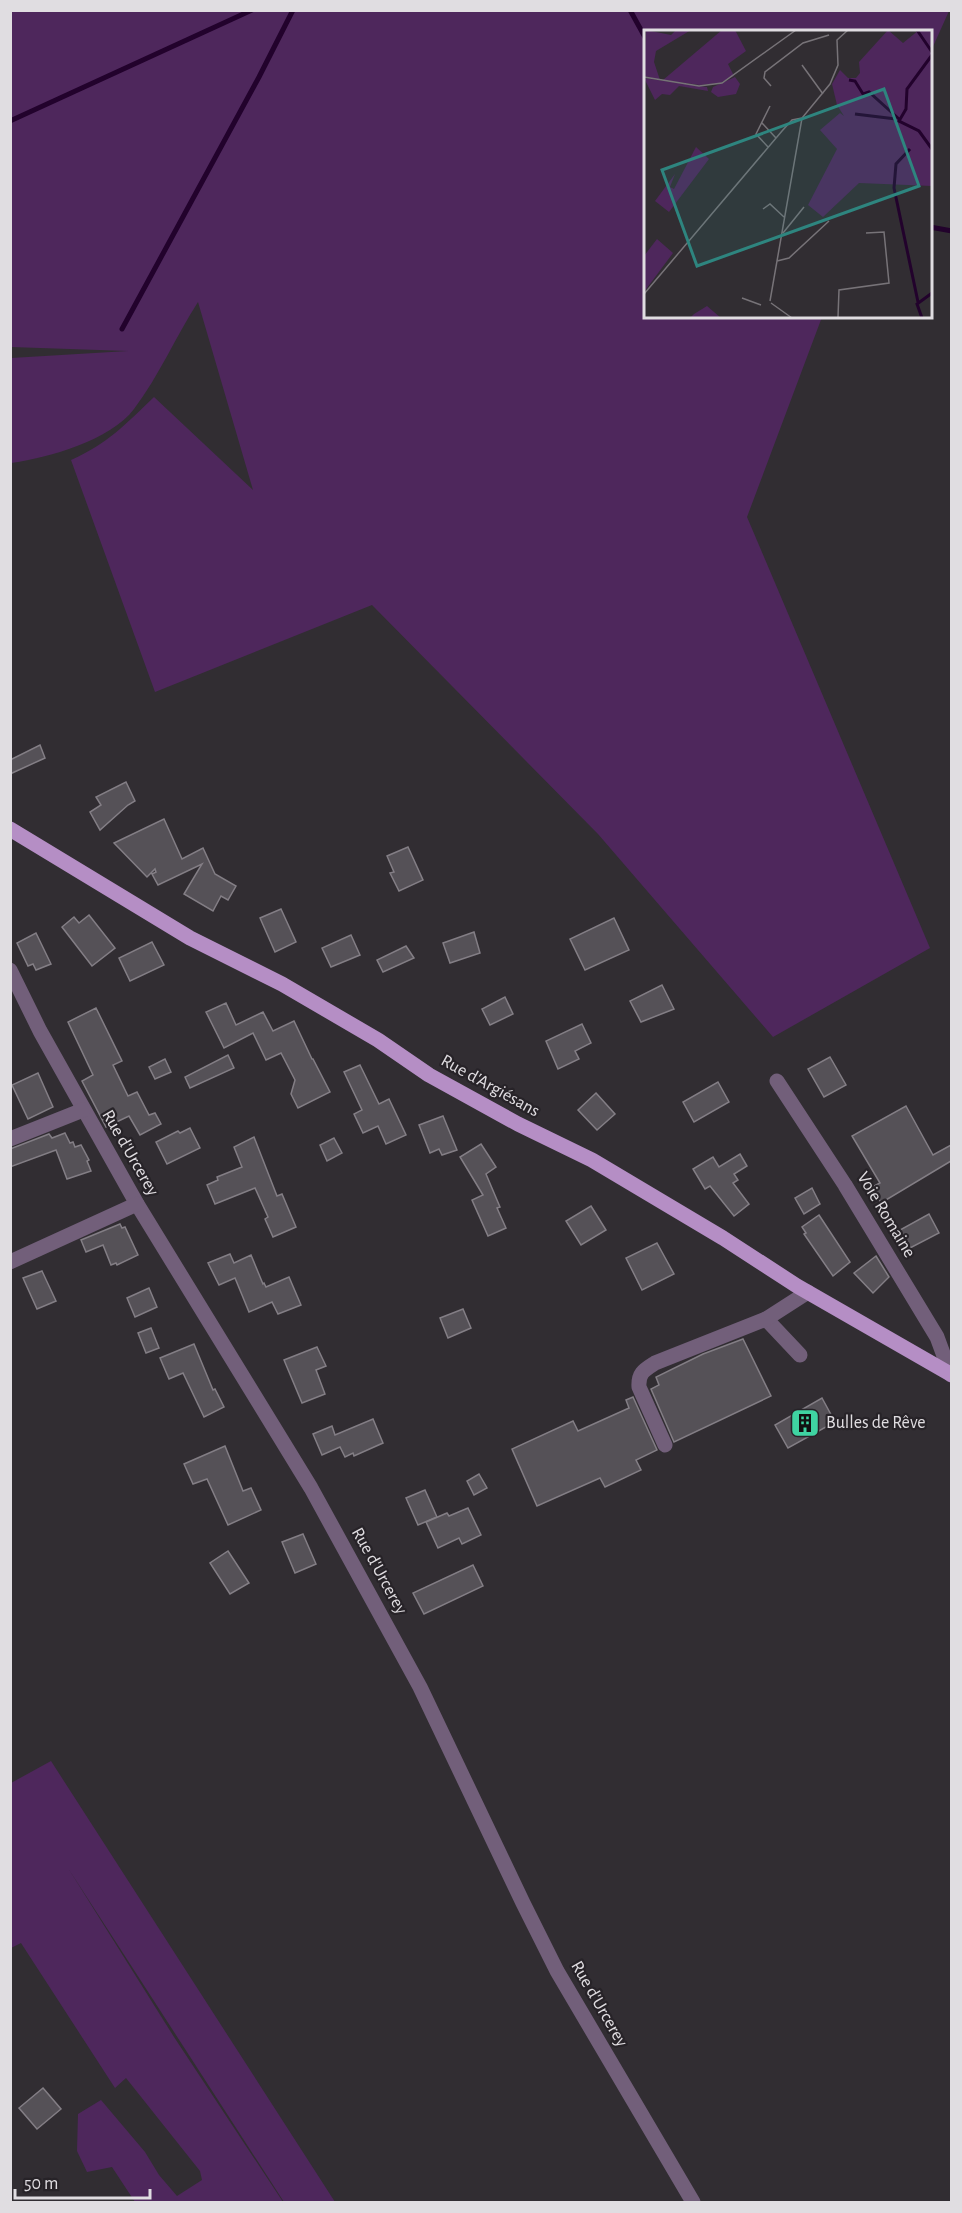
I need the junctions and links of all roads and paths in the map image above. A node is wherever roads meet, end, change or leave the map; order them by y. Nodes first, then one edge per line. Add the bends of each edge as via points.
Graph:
1 (10, 830) edge
2 (10, 970) edge
3 (777, 1081) dead end
4 (83, 1110) junction
5 (10, 1139) edge
6 (137, 1204) junction
7 (10, 1262) edge
8 (808, 1292) junction
9 (766, 1319) junction
10 (800, 1355) dead end
11 (951, 1375) edge
12 (665, 1445) dead end
13 (693, 2202) edge

1 - 8 main road, Rue d'Argiésans via 190,938 282,984 429,1075 592,1160
2 - 4 street, Rue d'Urcerey
3 - 11 street, Voie Romaine via 937,1337
4 - 5 street
4 - 6 street, Rue d'Urcerey
6 - 7 street
6 - 13 street, Rue d'Urcerey via 311,1488 420,1687 557,1971
8 - 9 street
8 - 11 main road, Rue d'Argiésans
9 - 10 street
9 - 12 street via 642,1371 639,1387

